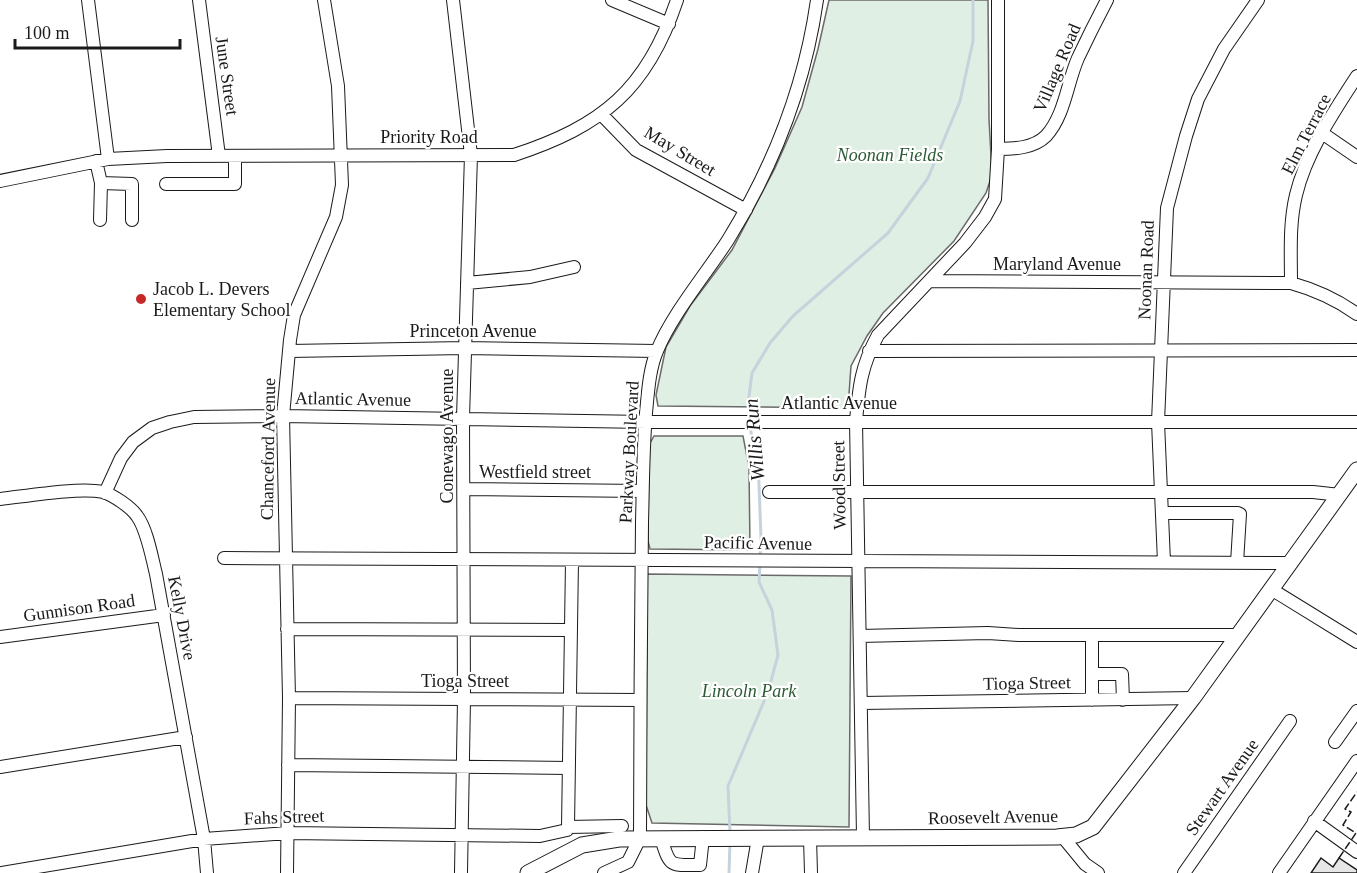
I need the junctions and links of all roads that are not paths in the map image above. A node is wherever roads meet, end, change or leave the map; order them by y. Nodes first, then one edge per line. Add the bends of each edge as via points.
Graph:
1 (88, 0) edge
2 (199, 0) edge
3 (324, 0) edge
4 (453, 0) edge
5 (612, 0) edge
6 (677, 0) edge
7 (817, 0) edge
8 (998, 0) edge
9 (1107, 0) edge
10 (1258, 0) edge
11 (669, 24) junction
12 (1356, 79) edge
13 (602, 115) junction
14 (1322, 133) junction
15 (998, 149) junction
16 (471, 155) junction
17 (219, 156) junction
18 (235, 156) junction
19 (342, 156) junction
20 (1357, 157) edge
21 (102, 160) junction
22 (0, 181) edge
23 (101, 183) junction
24 (166, 184) dead end
25 (746, 210) junction
26 (100, 220) dead end
27 (132, 220) dead end
28 (574, 267) dead end
29 (930, 281) junction
30 (1163, 282) junction
31 (467, 283) junction
32 (1291, 283) junction
33 (1356, 313) edge
34 (465, 348) junction
35 (1357, 350) edge
36 (289, 351) junction
37 (657, 351) junction
38 (869, 351) junction
39 (1162, 351) junction
40 (283, 416) junction
41 (464, 418) junction
42 (856, 421) junction
43 (646, 422) junction
44 (1158, 422) junction
45 (1357, 422) edge
46 (1357, 471) edge
47 (464, 489) junction
48 (642, 491) junction
49 (769, 492) dead end
50 (857, 492) junction
51 (105, 493) junction
52 (1162, 493) junction
53 (1340, 495) junction
54 (0, 499) edge
55 (1162, 513) junction
56 (285, 557) junction
57 (224, 558) dead end
58 (465, 559) junction
59 (642, 560) junction
60 (572, 561) junction
61 (859, 562) junction
62 (1164, 562) junction
63 (1237, 563) junction
64 (1291, 563) junction
65 (1271, 590) junction
66 (164, 615) junction
67 (287, 629) junction
68 (570, 630) junction
69 (464, 631) junction
70 (1092, 635) junction
71 (1239, 635) junction
72 (860, 636) junction
73 (0, 637) edge
74 (1357, 642) edge
75 (1092, 674) junction
76 (289, 698) junction
77 (1193, 698) junction
78 (464, 699) junction
79 (569, 700) junction
80 (640, 700) junction
81 (1092, 700) junction
82 (1123, 700) junction
83 (861, 703) junction
84 (1357, 711) edge
85 (1290, 721) dead end
86 (186, 737) junction
87 (1335, 742) dead end
88 (1357, 761) edge
89 (288, 765) junction
90 (0, 767) edge
91 (462, 768) junction
92 (569, 768) junction
93 (1314, 821) junction
94 (622, 826) dead end
95 (568, 827) junction
96 (288, 833) junction
97 (461, 836) junction
98 (703, 837) junction
99 (863, 837) junction
100 (1062, 837) junction
101 (640, 838) junction
102 (661, 838) junction
103 (753, 838) junction
104 (810, 838) junction
105 (204, 839) junction
106 (1357, 852) edge
107 (2, 873) edge
108 (207, 873) edge
109 (287, 873) edge
110 (461, 873) edge
111 (528, 873) edge
112 (604, 873) edge
113 (752, 873) edge
114 (811, 873) edge
115 (1098, 873) edge
116 (1184, 873) edge
117 (1279, 873) edge

1 - 21 street
2 - 17 street, June Street
3 - 19 street, Chanceford Avenue via 338,86
4 - 16 street, Conewago Avenue
5 - 11 street
6 - 11 street, Priority Road
7 - 25 street, Parkway Boulevard via 788,116
8 - 15 street, Wood Street
9 - 15 street, Village Road via 1077,60 1056,122 1045,137 1029,146
10 - 30 street, Noonan Road via 1224,49 1198,99 1167,208
11 - 13 street, Priority Road via 649,63
12 - 14 street, Elm Terrace
13 - 16 street, Priority Road via 551,143 514,155
13 - 25 street, May Street via 636,150
14 - 20 street
14 - 32 street, Elm Terrace via 1296,194 1290,230
15 - 29 street, Wood Street via 995,199 971,235
16 - 19 street, Priority Road
16 - 31 street, Conewago Avenue
17 - 18 street, Priority Road
17 - 21 street, Priority Road
18 - 19 street, Priority Road
18 - 24 street via 235,184
19 - 36 street, Chanceford Avenue via 336,217 294,315
21 - 22 street, Priority Road
21 - 23 street
23 - 26 street
23 - 27 street via 132,184
25 - 37 street, Parkway Boulevard
28 - 31 street via 530,277
29 - 30 street, Maryland Avenue
29 - 38 street, Wood Street via 878,335
30 - 32 street, Maryland Avenue
30 - 39 street, Noonan Road
31 - 34 street, Conewago Avenue
32 - 33 street, Maryland Avenue via 1337,300
34 - 36 street, Princeton Avenue
34 - 37 street, Princeton Avenue
34 - 41 street, Conewago Avenue
35 - 39 street
36 - 40 street, Chanceford Avenue
37 - 43 street, Parkway Boulevard
38 - 39 street
38 - 42 street, Wood Street via 860,378
39 - 44 street, Noonan Road
40 - 41 street, Atlantic Avenue
40 - 51 street, Atlantic Avenue via 194,417 152,428 133,442 121,458
40 - 56 street, Chanceford Avenue
41 - 43 street, Atlantic Avenue
41 - 47 street, Conewago Avenue
42 - 43 street, Atlantic Avenue
42 - 44 street, Atlantic Avenue
42 - 50 street, Wood Street
43 - 48 street, Parkway Boulevard
44 - 45 street, Atlantic Avenue
44 - 52 street, Noonan Road
46 - 53 main road, Roosevelt Avenue
47 - 48 street, Westfield street
47 - 58 street, Conewago Avenue
48 - 59 street, Parkway Boulevard
49 - 50 street
50 - 52 street
50 - 61 street, Wood Street
51 - 54 street via 86,490
51 - 66 street, Kelly Drive via 137,516 150,547
52 - 53 street
52 - 55 street, Noonan Road
53 - 64 main road, Roosevelt Avenue
55 - 62 street, Noonan Road
55 - 63 street via 1239,514
56 - 57 street, Pacific Avenue
56 - 58 street, Pacific Avenue
56 - 67 street, Chanceford Avenue
58 - 60 street, Pacific Avenue
58 - 69 street, Conewago Avenue
59 - 60 street, Pacific Avenue
59 - 61 street, Pacific Avenue
59 - 80 street, Parkway Boulevard
60 - 68 street
61 - 62 street, Pacific Avenue
61 - 72 street, Wood Street
62 - 63 street, Pacific Avenue
63 - 64 street, Pacific Avenue
64 - 65 main road, Roosevelt Avenue
65 - 71 main road, Roosevelt Avenue
65 - 74 street
66 - 73 street, Gunnison Road
66 - 86 street, Kelly Drive
67 - 69 street
67 - 76 street, Chanceford Avenue
68 - 69 street
68 - 79 street
69 - 78 street, Conewago Avenue
70 - 71 street
70 - 72 street
70 - 75 street
71 - 77 main road, Roosevelt Avenue
72 - 83 street, Wood Street
75 - 81 street
75 - 82 street via 1122,674
76 - 78 street, Tioga Street
76 - 89 street, Chanceford Avenue
77 - 82 street, Tioga Street
77 - 100 main road, Roosevelt Avenue via 1093,827
78 - 79 street, Tioga Street
78 - 91 street, Conewago Avenue
79 - 80 street, Tioga Street
79 - 92 street
80 - 101 street, Parkway Boulevard
81 - 82 street, Tioga Street
81 - 83 street, Tioga Street
83 - 99 street, Wood Street
84 - 87 street
85 - 116 street, Stewart Avenue
86 - 90 street
86 - 105 street, Kelly Drive
88 - 93 street
89 - 91 street
89 - 96 street, Chanceford Avenue
91 - 92 street
91 - 97 street, Conewago Avenue
92 - 95 street
93 - 106 street
93 - 117 street
94 - 95 street, Fahs Street
95 - 97 street, Fahs Street via 540,836
96 - 97 street, Fahs Street
96 - 105 street, Fahs Street
96 - 109 street, Chanceford Avenue
97 - 110 street, Conewago Avenue
98 - 102 main road, Roosevelt Avenue
98 - 102 street via 700,865 674,865 667,859
98 - 103 main road, Roosevelt Avenue
99 - 100 main road, Roosevelt Avenue
99 - 104 main road, Roosevelt Avenue
100 - 115 street
101 - 102 main road, Roosevelt Avenue
101 - 111 main road, Roosevelt Avenue via 582,845
101 - 112 street via 628,862
103 - 104 main road, Roosevelt Avenue
103 - 113 street
104 - 114 street
105 - 107 street, Fahs Street
105 - 108 street, Kelly Drive

